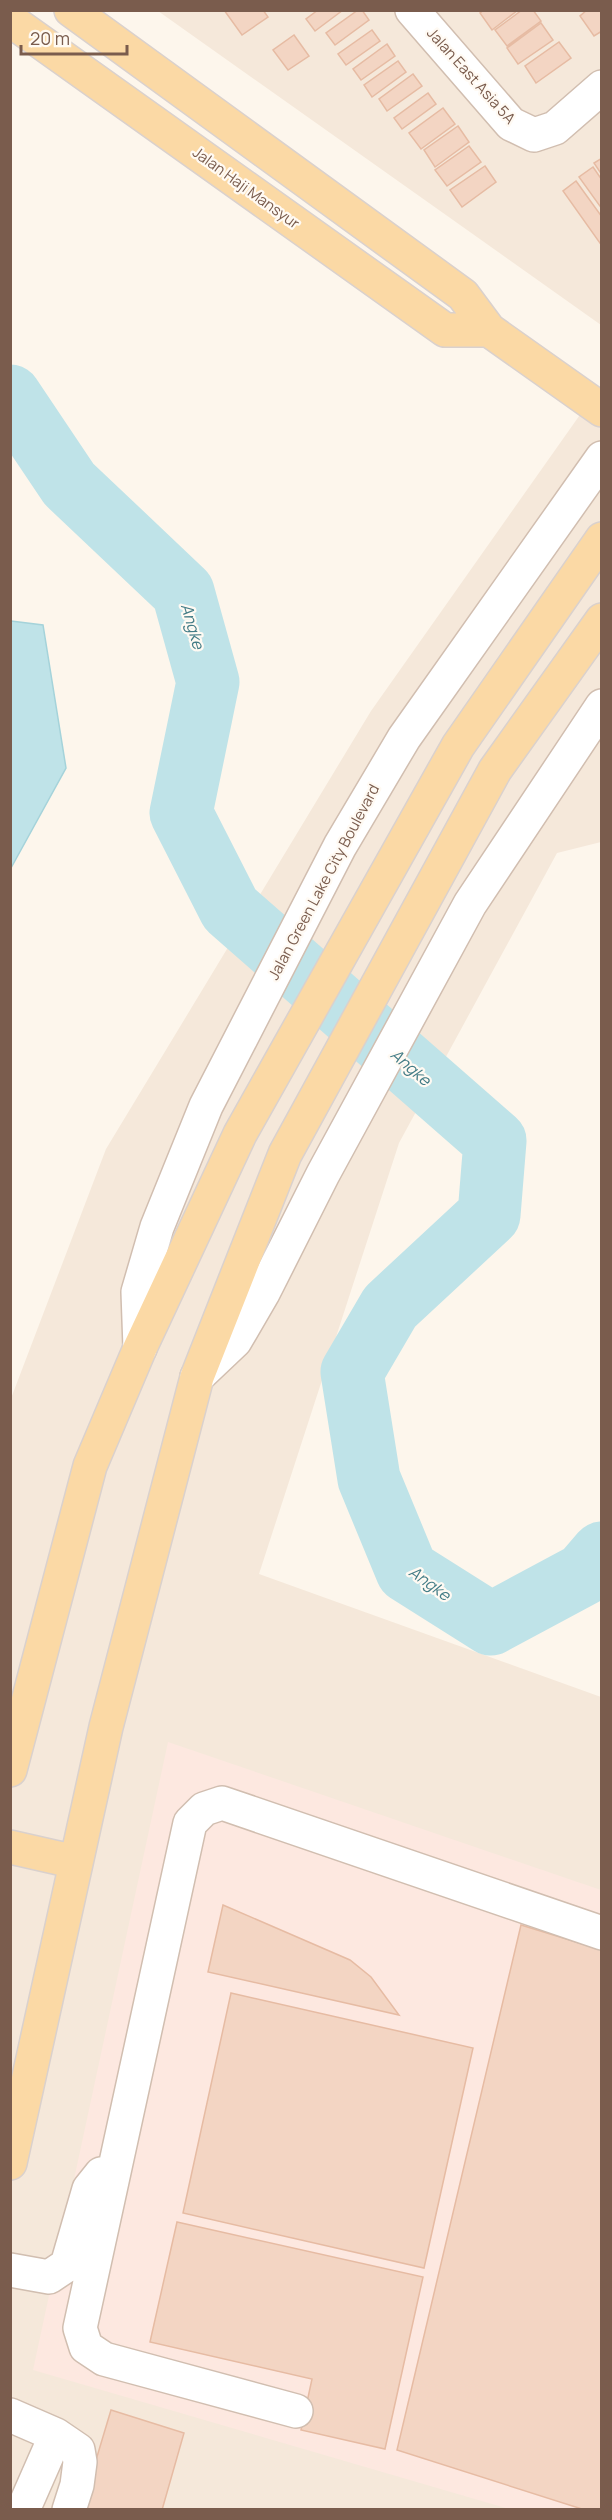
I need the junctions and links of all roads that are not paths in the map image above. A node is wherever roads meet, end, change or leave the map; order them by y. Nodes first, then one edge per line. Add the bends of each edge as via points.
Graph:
1 (70, 10) edge
2 (412, 10) edge
3 (10, 20) edge
4 (602, 87) edge
5 (489, 330) junction
6 (602, 410) edge
7 (602, 458) edge
8 (588, 488) edge
9 (602, 539) edge
10 (602, 620) edge
11 (602, 706) edge
12 (140, 1348) junction
13 (196, 1377) junction
14 (10, 1770) edge
15 (10, 1847) edge
16 (76, 1862) junction
17 (602, 1933) edge
18 (119, 2151) junction
19 (10, 2163) edge
20 (10, 2270) edge
21 (296, 2411) dead end
22 (10, 2415) edge
23 (56, 2435) junction
24 (23, 2510) edge
25 (69, 2510) edge

1 - 5 main road via 463,295
2 - 4 street, Jalan East Asia 5A via 511,124 534,135 555,128
3 - 5 main road, Jalan Haji Mansyur via 445,330
5 - 6 main road
7 - 8 street, Jalan Green Lake City Boulevard
8 - 12 street, Jalan Green Lake City Boulevard via 404,738 340,846 206,1106 157,1227 138,1292
9 - 12 main road via 458,746 240,1134
10 - 13 main road via 495,770 285,1154
11 - 13 street via 470,904 235,1341
12 - 14 main road via 90,1466
13 - 16 main road via 106,1727
15 - 16 main road
16 - 19 main road
17 - 18 street via 222,1803 204,1809 190,1823
18 - 20 street via 88,2189 67,2265 49,2277
18 - 21 street via 80,2328 86,2347 104,2359
22 - 23 street
23 - 24 street
23 - 25 street via 78,2450 80,2462

